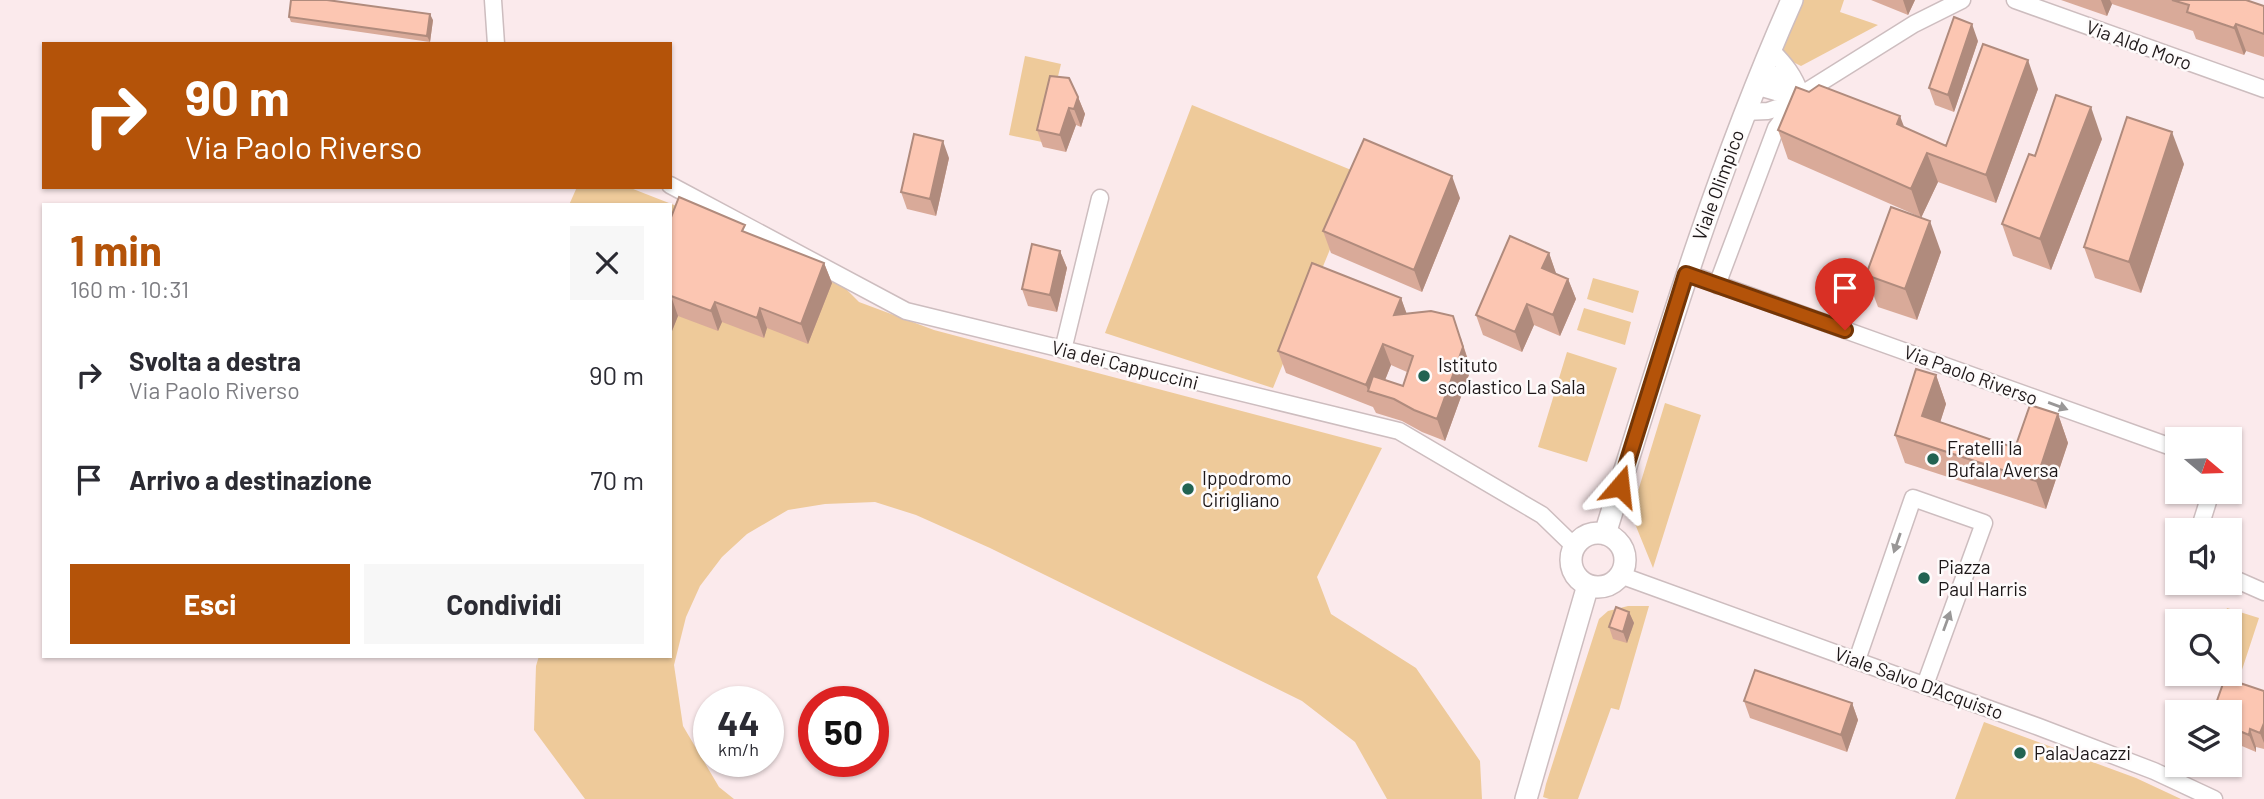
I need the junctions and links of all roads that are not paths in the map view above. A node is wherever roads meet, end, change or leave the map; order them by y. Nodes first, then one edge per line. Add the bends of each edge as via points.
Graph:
1 (493, 0) edge
2 (1792, 0) edge
3 (1962, 0) edge
4 (2015, 0) edge
5 (496, 42) edge
6 (1770, 49) junction
7 (1758, 78) junction
8 (2264, 89) edge
9 (1801, 95) junction
10 (1744, 112) junction
11 (672, 186) edge
12 (1100, 198) dead end
13 (1686, 274) junction
14 (1717, 285) junction
15 (1063, 350) junction
16 (2165, 445) edge
17 (1605, 534) junction
18 (1575, 547) junction
19 (1620, 575) junction
20 (2242, 583) edge
21 (1588, 585) junction
22 (2264, 592) edge
23 (1857, 660) junction
24 (1925, 685) junction
25 (1526, 799) edge
26 (2214, 799) edge

1 - 5 street
2 - 6 main road, Viale Olimpico
3 - 9 street via 1914,23
4 - 8 street, Via Aldo Moro
6 - 7 main road, Viale Olimpico
6 - 9 street via 1787,66
7 - 9 street via 1782,77
7 - 10 main road, Viale Olimpico
9 - 10 street via 1768,111
9 - 14 street via 1776,128
10 - 13 main road, Viale Olimpico
11 - 15 street, Via dei Cappuccini via 906,311
12 - 15 street
13 - 14 street, Via Paolo Riverso
13 - 17 main road, Viale Olimpico
14 -> 16 street, Via Paolo Riverso
15 - 18 street, Via dei Cappuccini via 1399,432 1542,515
17 - 18 main road via 1587,536
17 - 19 main road via 1623,550
18 - 21 main road via 1572,565 1580,581
19 - 21 main road via 1606,586
19 - 23 street, Viale Salvo D'Acquisto
20 - 22 street
21 - 25 main road
23 - 24 street, Viale Salvo D'Acquisto
24 -> 23 street via 1984,523 1913,498
24 - 26 street, Viale Salvo D'Acquisto via 2154,771

